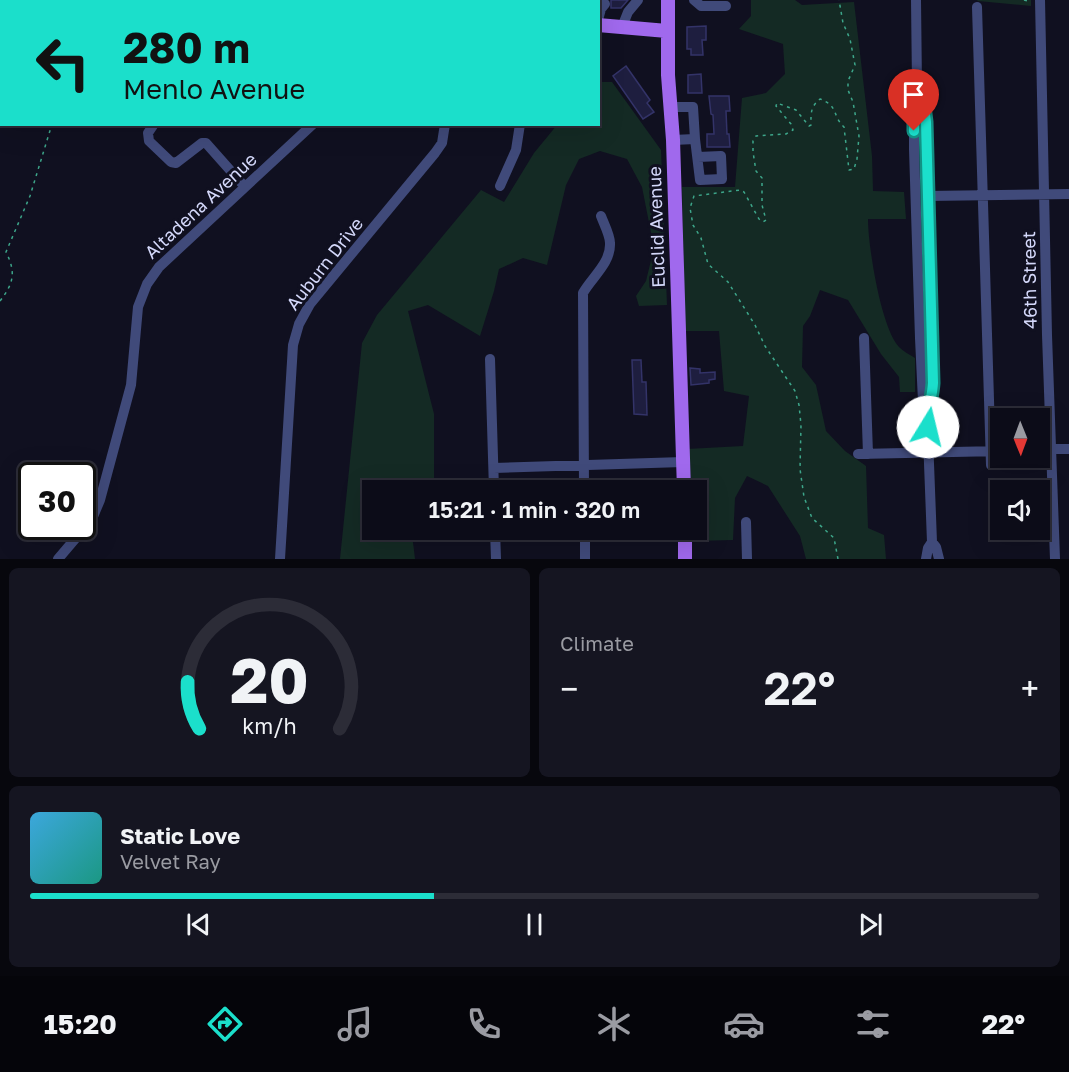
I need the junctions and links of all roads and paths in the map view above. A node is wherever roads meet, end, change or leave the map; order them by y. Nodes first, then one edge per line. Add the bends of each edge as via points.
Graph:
1 (638, 0) edge
2 (668, 0) edge
3 (694, 0) edge
4 (839, 0) edge
5 (916, 0) edge
6 (1024, 0) edge
7 (1036, 1) edge
8 (726, 6) dead end
9 (977, 7) dead end
10 (600, 25) edge
11 (622, 27) junction
12 (667, 30) junction
13 (917, 85) junction
14 (672, 107) junction
15 (51, 126) edge
16 (311, 126) edge
17 (445, 126) edge
18 (520, 126) edge
19 (151, 129) edge
20 (695, 139) junction
21 (673, 140) junction
22 (698, 157) dead end
23 (500, 186) dead end
24 (245, 187) junction
25 (1045, 194) junction
26 (1069, 194) edge
27 (984, 195) junction
28 (927, 196) junction
29 (602, 216) dead end
30 (0, 301) edge
31 (864, 338) dead end
32 (490, 359) dead end
33 (994, 408) edge
34 (927, 411) junction
35 (1052, 449) junction
36 (1069, 449) edge
37 (990, 451) edge
38 (929, 452) junction
39 (683, 462) junction
40 (583, 465) junction
41 (494, 468) junction
42 (494, 480) edge
43 (584, 480) edge
44 (684, 480) edge
45 (746, 522) dead end
46 (495, 540) edge
47 (585, 540) edge
48 (685, 540) edge
49 (932, 542) junction
50 (58, 559) edge
51 (280, 559) edge
52 (496, 559) edge
53 (585, 559) edge
54 (686, 559) edge
55 (747, 559) edge
56 (838, 559) edge
57 (926, 559) edge
58 (939, 559) edge
59 (1055, 559) edge

1 - 11 street
2 - 12 main road, Euclid Avenue
3 - 8 street via 701,6
4 - 56 path via 855,65 848,81 859,136 854,169 849,170 844,128 828,102 820,99 815,103 809,126 796,110 777,103 793,130 756,136 753,146 755,165 762,178 766,220 759,219 740,189 694,196 690,208 708,264 728,282 795,391 801,425 804,496 812,518 834,538
5 - 13 street
6 - 7 path
7 - 25 street, 46th Street
9 - 27 street
10 - 11 main road
11 - 12 main road
12 - 14 main road, Euclid Avenue
13 - 28 street via 924,98
13 - 34 street via 914,138 920,339 923,402
14 - 20 street via 693,107
14 - 21 main road, Euclid Avenue
15 - 30 path via 30,196 6,252 13,277
16 - 24 street, Altadena Avenue
17 - 51 street, Auburn Drive via 442,143 435,153 310,304 299,324 293,345
18 - 23 street via 516,150
19 - 24 street via 149,141 171,162 176,163 206,143
20 - 21 street
20 - 22 street
21 - 39 main road, Euclid Avenue
24 - 50 street, Altadena Avenue via 159,267 147,284 137,316 131,385 100,500 92,519
25 - 26 street
25 - 27 street
25 - 35 street, 46th Street
27 - 28 street
27 - 33 street
28 - 34 street via 933,383 932,402
29 - 40 street via 610,242 608,258 583,293
31 - 38 street via 863,454
32 - 41 street
34 - 38 street
35 - 36 street
35 - 59 street, 46th Street
37 - 38 street
38 - 49 street
39 - 40 street
39 - 44 main road, Euclid Avenue
40 - 41 street
40 - 43 street
41 - 42 street
45 - 55 street
46 - 52 street
47 - 53 street
48 - 54 main road
49 - 57 street
49 - 58 street

